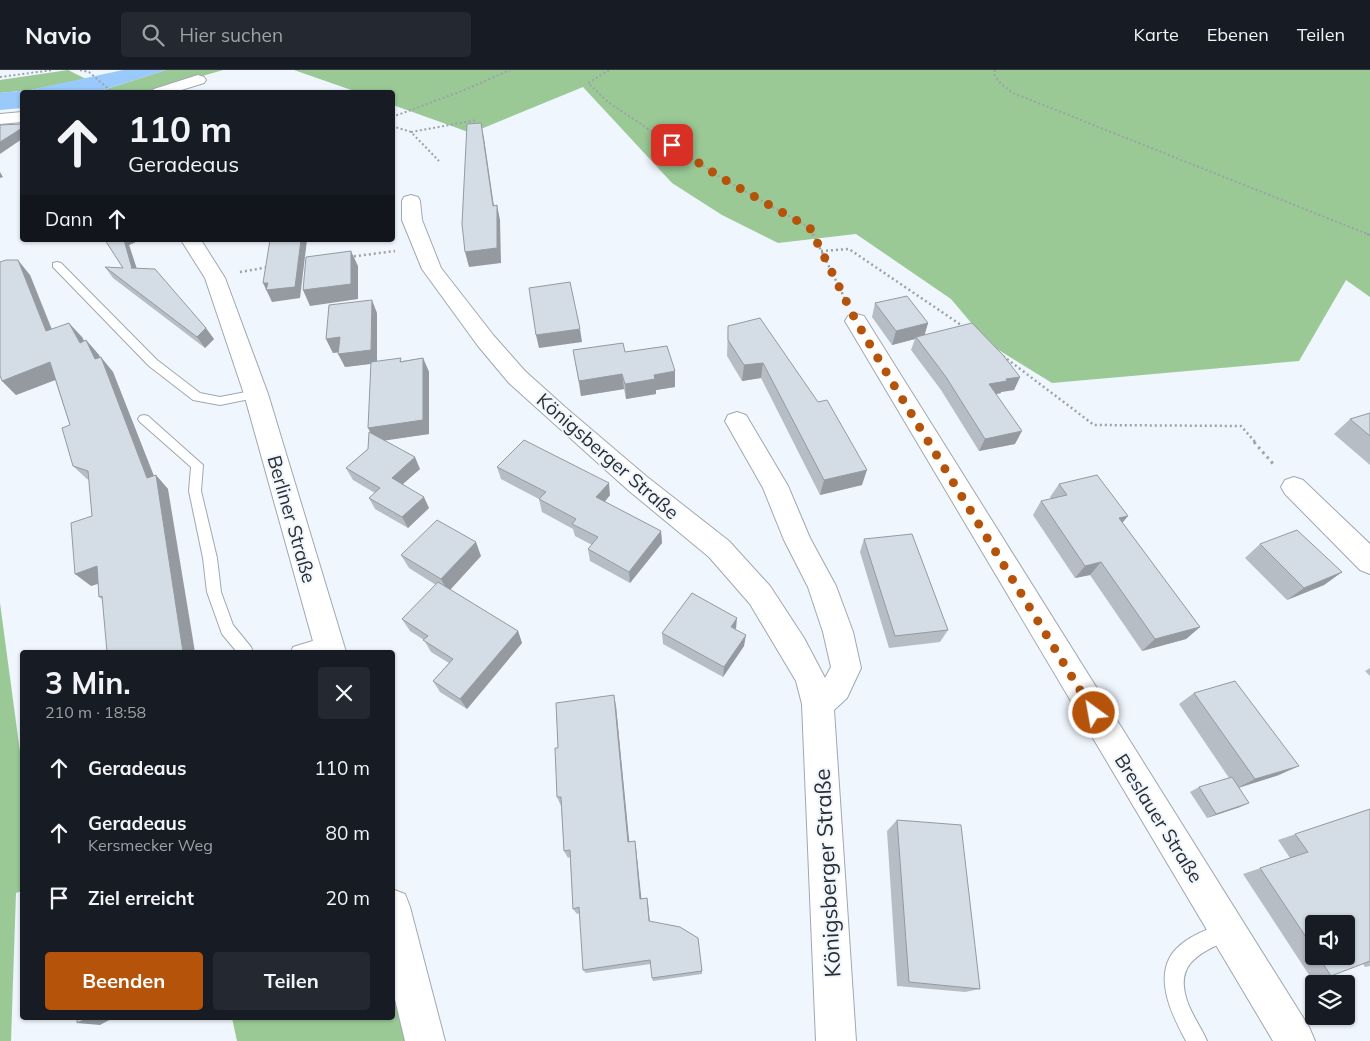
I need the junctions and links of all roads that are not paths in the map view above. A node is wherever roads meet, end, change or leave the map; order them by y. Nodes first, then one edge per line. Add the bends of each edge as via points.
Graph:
1 (198, 80) dead end
2 (166, 90) edge
3 (20, 117) edge
4 (0, 119) edge
5 (411, 201) dead end
6 (192, 242) edge
7 (57, 265) dead end
8 (856, 321) road end
9 (256, 394) junction
10 (144, 419) dead end
11 (737, 422) dead end
12 (1294, 487) road end
13 (1370, 562) edge
14 (330, 648) edge
15 (244, 650) edge
16 (314, 650) edge
17 (818, 704) junction
18 (395, 919) edge
19 (1229, 930) junction
20 (425, 1041) edge
21 (836, 1041) edge
22 (1198, 1041) edge
23 (1296, 1041) edge

1 - 2 street
3 - 4 street
5 - 17 street, Königsberger Straße via 412,220 432,269 486,342 518,377 637,483 719,550 760,595 810,678
6 - 9 street, Berliner Straße via 215,278
7 - 9 lane via 153,363 197,397 220,400
8 - 19 street, Breslauer Straße
9 - 14 street, Berliner Straße
10 - 15 lane via 197,465 195,492 214,592 227,629
11 - 17 street via 775,486 822,586 838,632 846,668 836,688
12 - 13 street
14 - 16 lane, Berliner Straße
17 - 21 street, Königsberger Straße
18 - 20 street
19 - 22 lane via 1192,949 1179,960 1174,982 1181,1013
19 - 23 street, Breslauer Straße

